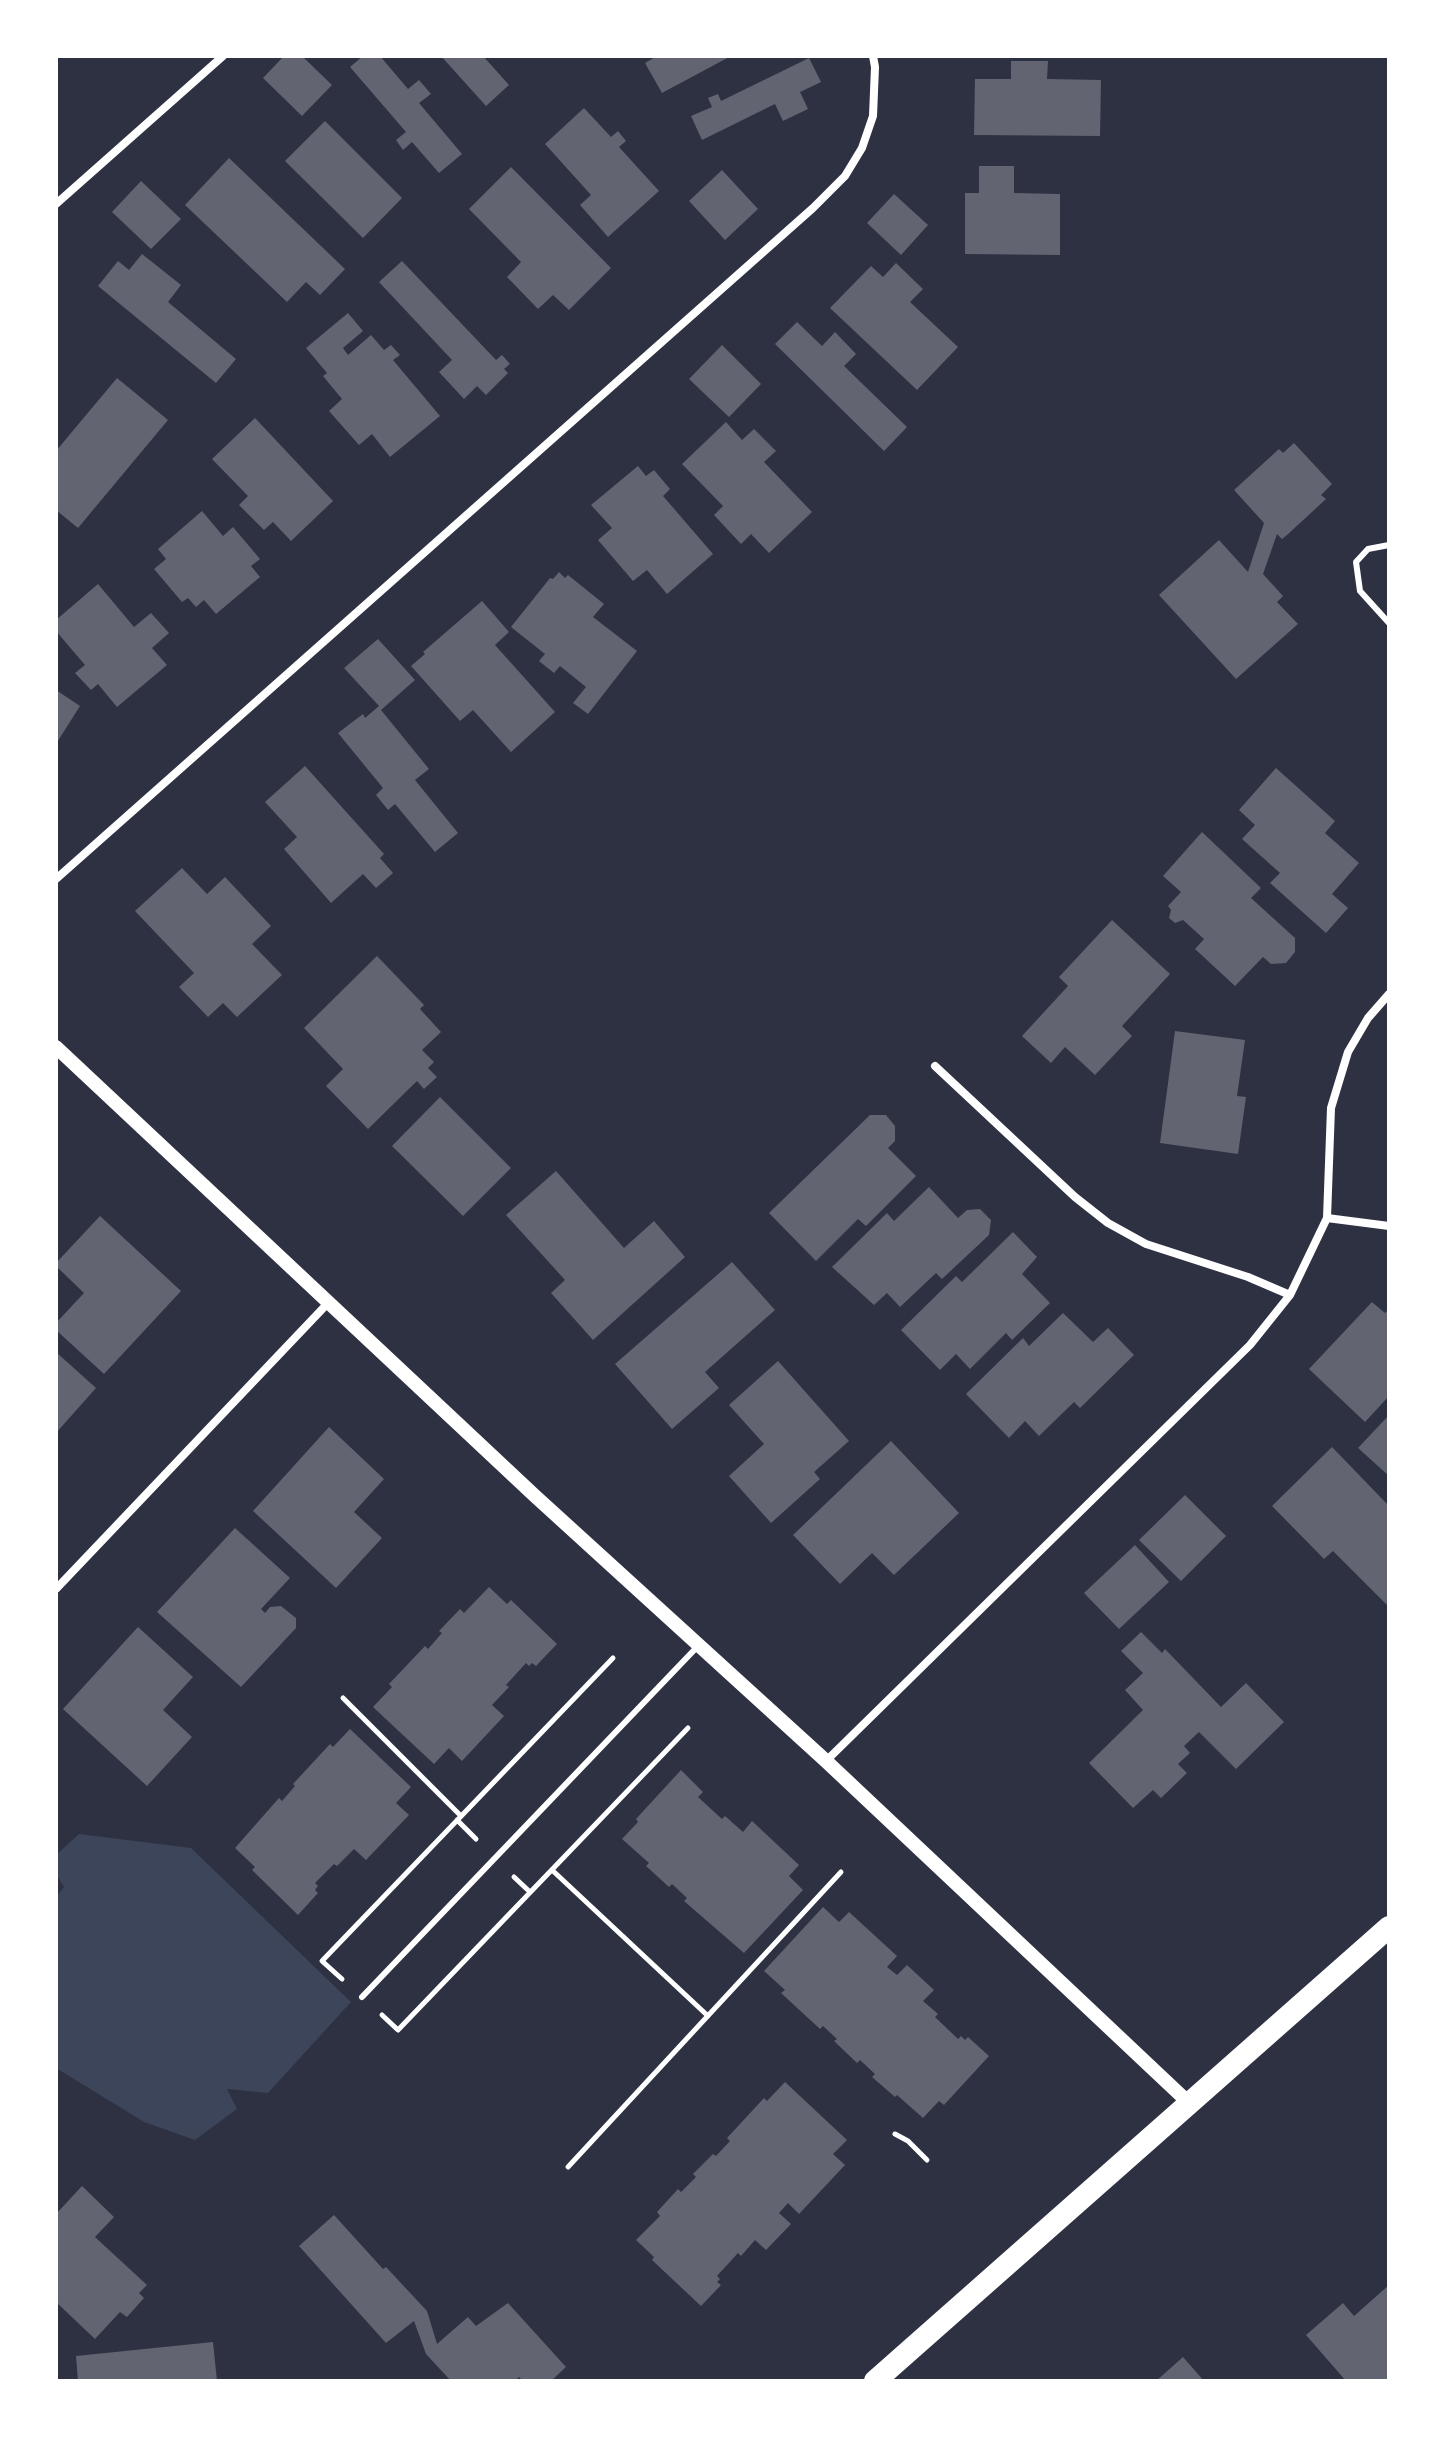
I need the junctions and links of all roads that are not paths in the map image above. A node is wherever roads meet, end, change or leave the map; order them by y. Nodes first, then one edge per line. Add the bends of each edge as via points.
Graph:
1 (223, 56) edge
2 (873, 56) edge
3 (56, 204) edge
4 (1389, 545) edge
5 (1389, 623) edge
6 (56, 879) edge
7 (1389, 994) edge
8 (56, 1047) edge
9 (935, 1066) dead end
10 (1327, 1218) junction
11 (1389, 1226) edge
12 (1290, 1295) junction
13 (329, 1302) junction
14 (56, 1589) edge
15 (698, 1646) junction
16 (826, 1761) junction
17 (1389, 1927) edge
18 (362, 1997) dead end
19 (1189, 2103) junction
20 (875, 2381) edge

1 - 3 street
2 - 6 street via 873,116 845,176
4 - 5 lane via 1368,549 1356,562 1360,591
7 - 10 street via 1348,1052 1331,1108
8 - 13 street
9 - 12 street via 1108,1223 1146,1244
10 - 11 street
10 - 12 street
12 - 16 street via 1250,1345
13 - 14 street
13 - 15 street
15 - 16 street
15 - 18 lane
16 - 19 street
17 - 19 highway
19 - 20 highway

